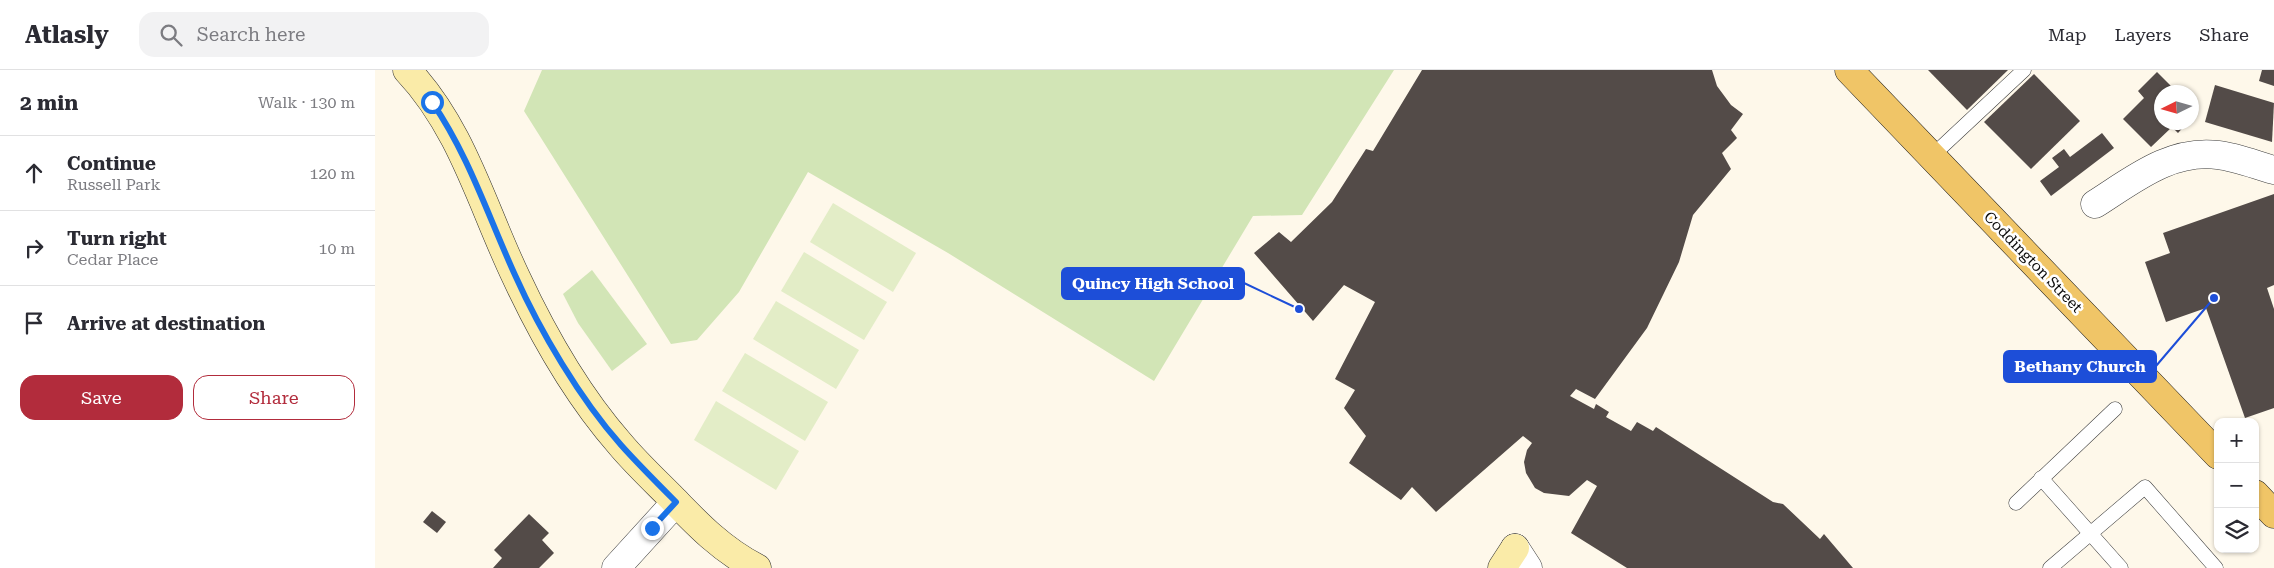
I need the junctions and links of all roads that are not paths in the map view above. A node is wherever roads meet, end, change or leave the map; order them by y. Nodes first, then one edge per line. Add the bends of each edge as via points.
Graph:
1 (407, 70) edge
2 (1849, 70) edge
3 (2024, 70) edge
4 (1932, 156) junction
5 (2274, 170) edge
6 (2095, 204) dead end
7 (2115, 409) dead end
8 (2214, 451) edge
9 (2041, 478) junction
10 (2259, 498) edge
11 (676, 502) junction
12 (2016, 503) dead end
13 (2274, 514) edge
14 (2091, 534) junction
15 (746, 564) edge
16 (616, 568) edge
17 (2050, 568) edge
18 (2121, 568) edge
19 (2216, 568) edge

1 - 11 street via 451,130 478,184 515,276 567,370 620,444
2 - 4 main road, Coddington Street
3 - 4 lane
4 - 8 main road, Coddington Street
5 - 6 street via 2219,155 2188,154 2159,164
7 - 9 lane
9 - 12 lane
9 - 14 lane
10 - 13 main road
11 - 15 street via 695,524
11 - 16 street
14 - 17 lane
14 - 18 lane
14 - 19 lane via 2145,487

